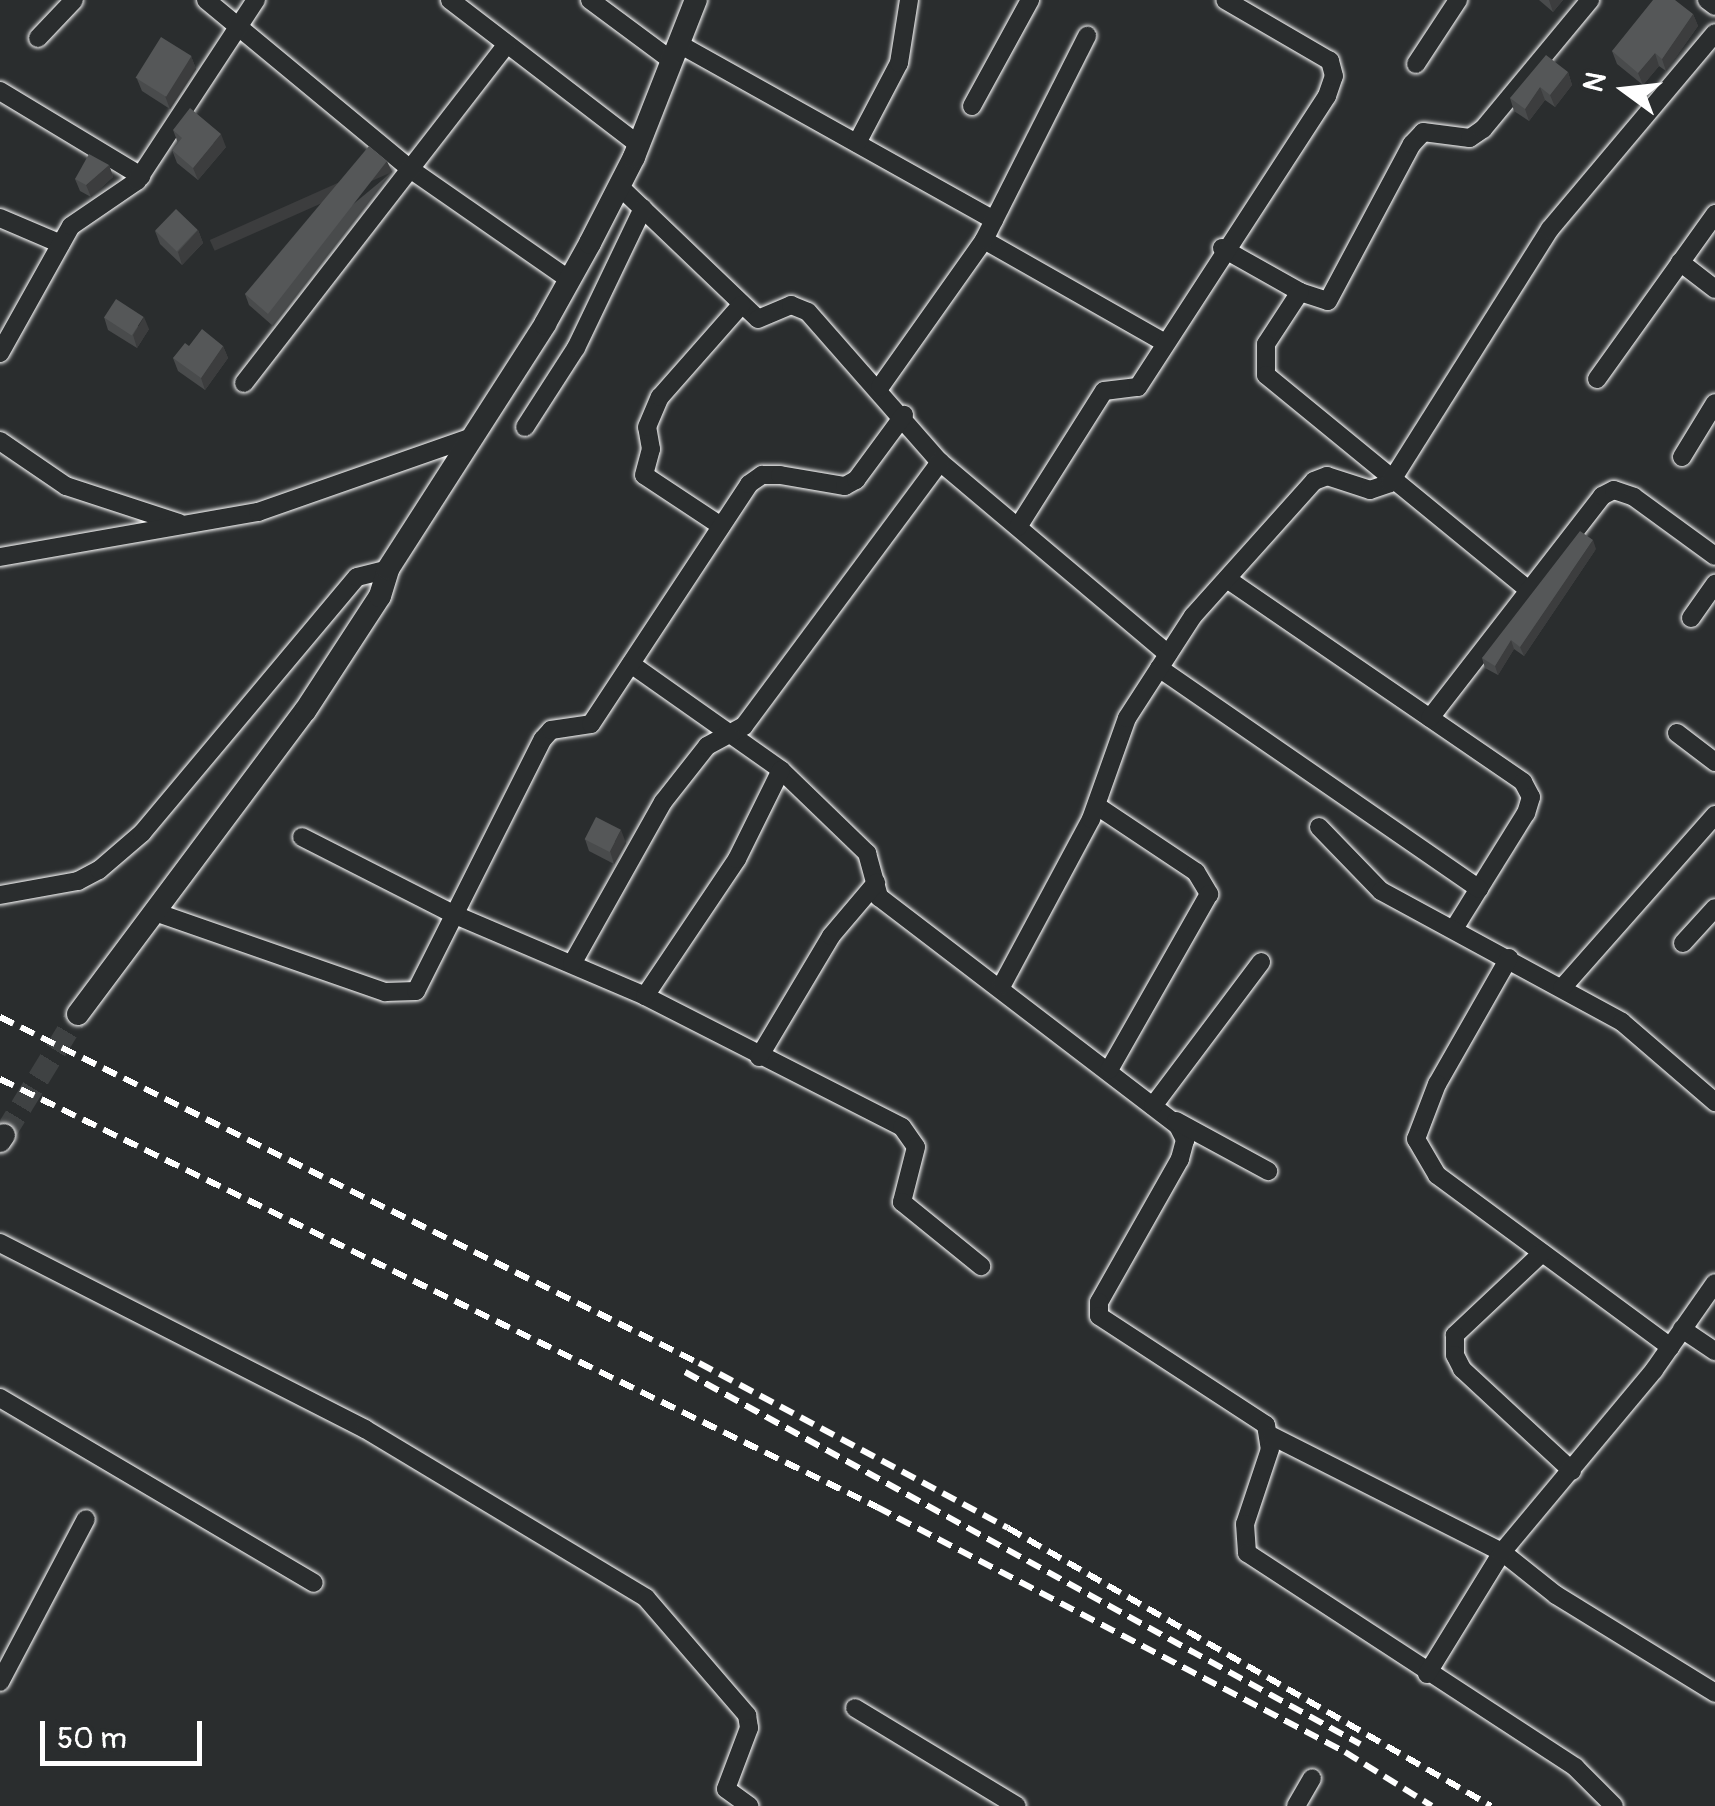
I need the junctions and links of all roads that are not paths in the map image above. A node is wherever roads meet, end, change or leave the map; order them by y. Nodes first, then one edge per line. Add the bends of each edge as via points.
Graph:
1 (74, 0) edge
2 (206, 0) edge
3 (256, 0) edge
4 (450, 0) edge
5 (590, 0) edge
6 (696, 0) edge
7 (910, 0) edge
8 (1030, 0) edge
9 (1224, 0) edge
10 (1458, 0) edge
11 (1590, 0) edge
12 (1707, 0) edge
13 (1715, 6) edge
14 (238, 27) junction
15 (1715, 33) edge
16 (1088, 36) dead end
17 (38, 38) dead end
18 (507, 44) junction
19 (675, 52) junction
20 (1416, 64) dead end
21 (0, 90) edge
22 (972, 106) dead end
23 (857, 144) junction
24 (639, 145) junction
25 (413, 171) junction
26 (141, 176) junction
27 (619, 186) junction
28 (643, 208) junction
29 (1715, 214) edge
30 (0, 218) edge
31 (994, 220) junction
32 (984, 240) junction
33 (60, 244) junction
34 (1222, 248) junction
35 (1680, 262) junction
36 (570, 280) junction
37 (1715, 289) edge
38 (1300, 292) junction
39 (741, 306) junction
40 (1162, 340) junction
41 (0, 353) edge
42 (1597, 379) dead end
43 (244, 383) dead end
44 (880, 387) junction
45 (1715, 403) edge
46 (904, 414) junction
47 (525, 427) dead end
48 (475, 436) junction
49 (0, 441) edge
50 (1682, 457) dead end
51 (940, 462) junction
52 (1390, 482) junction
53 (184, 524) junction
54 (722, 526) junction
55 (1018, 527) junction
56 (1715, 556) edge
57 (0, 557) edge
58 (388, 569) junction
59 (1227, 580) junction
60 (1715, 584) edge
61 (1529, 590) junction
62 (1691, 618) dead end
63 (1164, 661) junction
64 (631, 664) junction
65 (1430, 718) junction
66 (1676, 733) dead end
67 (732, 736) junction
68 (1715, 762) edge
69 (781, 770) junction
70 (1097, 806) junction
71 (1715, 816) edge
72 (1320, 827) dead end
73 (302, 837) dead end
74 (876, 883) junction
75 (1479, 889) junction
76 (0, 895) edge
77 (1715, 908) edge
78 (155, 912) junction
79 (454, 914) junction
80 (1456, 927) junction
81 (1684, 942) dead end
82 (1509, 958) junction
83 (1261, 962) dead end
84 (572, 964) junction
85 (1002, 985) junction
86 (1562, 988) junction
87 (646, 996) junction
88 (78, 1014) tunnel mouth
89 (758, 1057) junction
90 (1109, 1070) junction
91 (1715, 1102) edge
92 (1158, 1110) junction
93 (1268, 1171) dead end
94 (0, 1243) edge
95 (1542, 1254) junction
96 (980, 1266) dead end
97 (1715, 1282) edge
98 (1682, 1329) junction
99 (1670, 1346) junction
100 (1715, 1351) edge
101 (0, 1398) edge
102 (1272, 1436) junction
103 (1572, 1471) junction
104 (86, 1519) dead end
105 (1502, 1552) junction
106 (314, 1583) dead end
107 (2, 1672) edge
108 (1427, 1674) junction
109 (1715, 1693) edge
110 (855, 1708) dead end
111 (1312, 1778) dead end
112 (987, 1798) edge
113 (750, 1805) edge
114 (1017, 1806) edge
115 (1296, 1806) edge
116 (1614, 1806) edge

1 - 17 street
2 - 14 street
3 - 14 street
4 - 18 street
5 - 19 street
6 - 19 street
7 - 23 street via 899,63
8 - 22 street
9 - 34 street via 1330,61 1334,76
10 - 20 street
11 - 38 street via 1483,129 1470,138 1424,132 1412,144 1328,300
12 - 13 street
14 - 25 street
14 - 26 street
15 - 52 street via 1550,229
16 - 31 street
18 - 24 street
18 - 25 street
19 - 23 street
19 - 24 street
21 - 26 street
23 - 31 street
24 - 27 street
25 - 36 street
25 - 43 street
26 - 33 street via 70,226
27 - 28 street
27 - 36 street
28 - 39 street
28 - 47 street via 576,348
29 - 35 street
30 - 33 street
31 - 32 street
32 - 40 street
32 - 44 street
33 - 41 street
34 - 38 street
34 - 40 street
35 - 37 street
35 - 42 street
36 - 48 street
38 - 52 street via 1266,344 1266,375
39 - 44 street via 764,321 798,305
39 - 54 street via 660,397 647,427 651,449 644,476
40 - 55 street via 1138,387 1104,391
44 - 46 street
45 - 50 street
46 - 51 street
46 - 54 street via 856,480 834,489 762,475
48 - 53 street via 258,512
48 - 58 street
49 - 53 street via 66,486
51 - 55 street
51 - 67 street
52 - 59 street via 1370,490 1328,476 1314,481
52 - 61 street
53 - 57 street
54 - 64 street
55 - 63 street
56 - 61 street via 1634,497 1614,490
58 - 76 street via 357,577 142,833 99,870 78,881
58 - 78 street via 380,596 305,711
59 - 63 street
59 - 65 street
60 - 62 street
61 - 65 street
63 - 70 street via 1127,718
63 - 75 street
64 - 67 street
64 - 79 street via 591,724 551,730 543,739
65 - 75 street via 1523,782 1531,796
66 - 68 street
67 - 69 street
67 - 84 street via 707,746 663,802
69 - 74 street via 867,853
69 - 87 street via 738,859
70 - 85 street
70 - 90 street via 1196,872 1209,894
71 - 86 street
72 - 80 street via 1381,891
73 - 79 street
74 - 85 street via 889,905
74 - 89 street via 831,936
75 - 80 street
77 - 81 street
78 - 79 street via 402,996 422,982
78 - 88 street
79 - 84 street
80 - 82 street
82 - 86 street
82 - 95 street via 1418,1119 1416,1139 1437,1175
83 - 92 street
84 - 87 street
85 - 90 street
86 - 91 street via 1622,1022
87 - 89 street
89 - 96 street via 911,1135 916,1147 902,1202
90 - 92 street
92 - 93 street
92 - 102 street via 1185,1140 1180,1160 1098,1302 1098,1316 1253,1414
94 - 113 street via 365,1429 646,1598 746,1715 748,1728 726,1788
95 - 99 street
95 - 103 street via 1455,1335 1455,1355 1462,1369
97 - 98 street
98 - 99 street
98 - 100 street
99 - 103 street
101 - 106 street
102 - 105 street
102 - 108 street via 1246,1524 1247,1553
103 - 105 street
104 - 107 street
105 - 108 street
105 - 109 street via 1556,1595
108 - 116 street via 1574,1766
110 - 112 street
111 - 115 street
112 - 114 street

